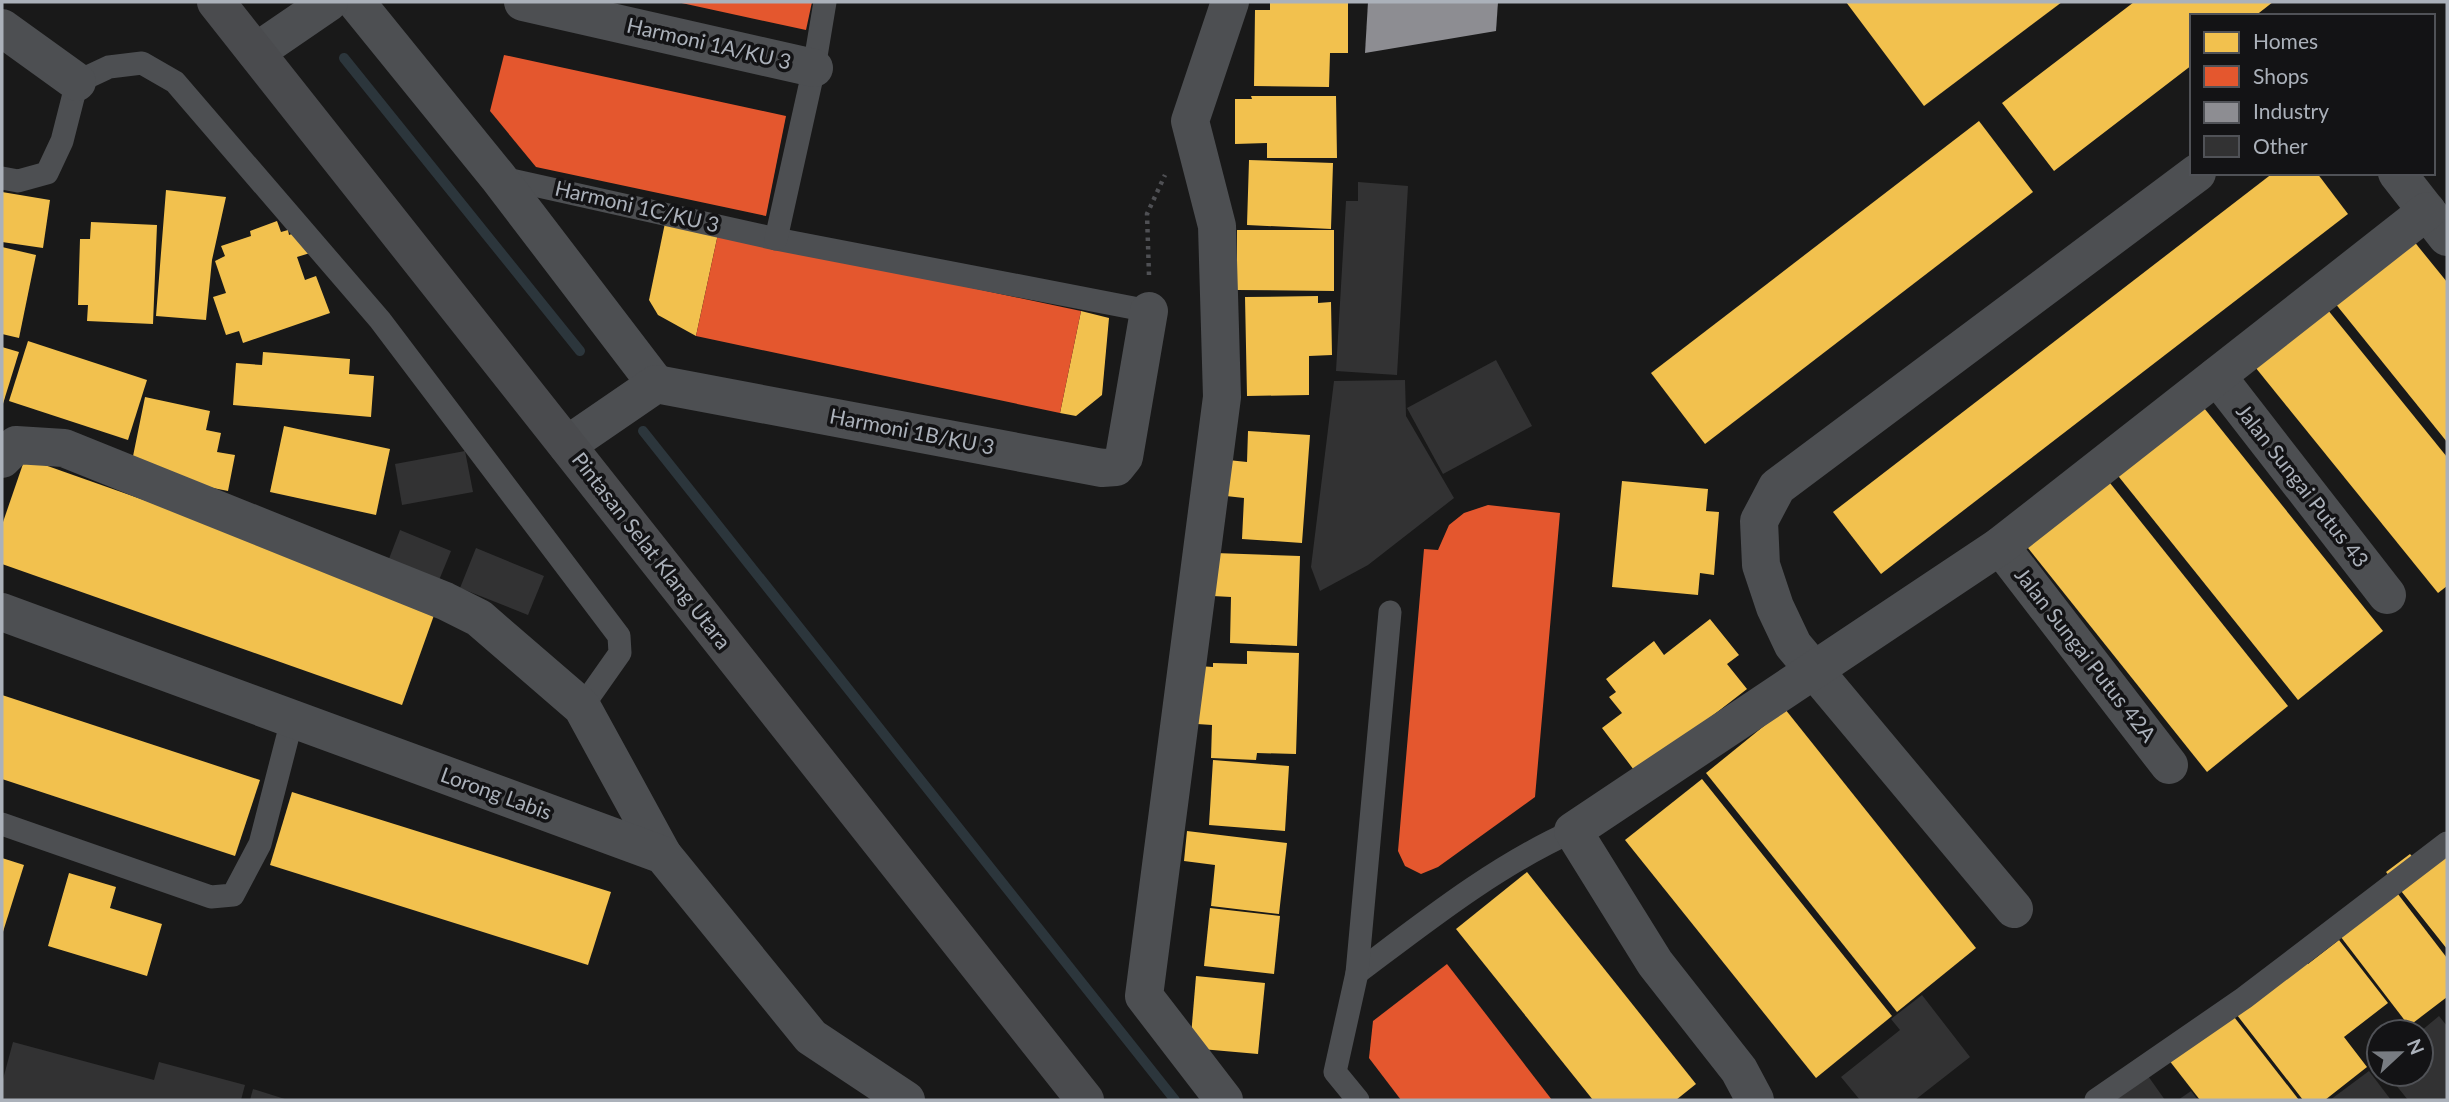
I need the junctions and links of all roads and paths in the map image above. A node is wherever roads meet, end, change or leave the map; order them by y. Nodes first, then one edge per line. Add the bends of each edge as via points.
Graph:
1 (216, 2) edge
2 (329, 2) edge
3 (356, 2) edge
4 (523, 2) edge
5 (825, 2) edge
6 (1230, 2) edge
7 (2, 28) edge
8 (256, 52) junction
9 (814, 68) junction
10 (77, 82) junction
11 (1190, 121) junction
12 (2194, 175) edge
13 (2399, 175) edge
14 (498, 177) junction
15 (2, 178) edge
16 (2437, 224) edge
17 (776, 239) junction
18 (1149, 311) junction
19 (2217, 376) junction
20 (656, 384) junction
21 (567, 445) junction
22 (2, 459) edge
23 (2000, 546) junction
24 (2387, 595) dead end
25 (2, 612) edge
26 (1390, 612) dead end
27 (1812, 670) junction
28 (582, 707) junction
29 (292, 720) junction
30 (2169, 765) dead end
31 (2, 824) edge
32 (1573, 831) junction
33 (2447, 843) edge
34 (663, 855) junction
35 (2014, 909) dead end
36 (1357, 973) junction
37 (1747, 1085) edge
38 (906, 1100) edge
39 (1085, 1100) edge
40 (1224, 1100) edge
41 (1358, 1100) edge
42 (2096, 1100) edge

1 - 8 highway, Pintasan Selat Klang Utara
2 - 8 street
3 - 14 street
4 - 9 street, Harmoni 1A/KU 3
5 - 9 lane
6 - 11 street
7 - 10 street
8 - 21 highway, Pintasan Selat Klang Utara
9 - 17 lane
10 - 15 lane via 62,141 47,173 18,181
10 - 28 lane via 109,67 142,63 175,82 380,320 619,636 620,653
11 - 18 path via 1147,214
11 - 40 street via 1217,226 1222,397 1144,996
12 - 27 street via 1777,488 1759,521 1761,565 1793,645
13 - 16 street
14 - 17 lane, Harmoni 1C/KU 3
14 - 20 street
16 - 19 street
17 - 18 lane, Harmoni 1C/KU 3
18 - 20 street, Harmoni 1B/KU 3 via 1124,457 1116,467 1101,468
19 - 23 street
19 - 24 street, Jalan Sungai Putus 43
20 - 21 street
21 - 39 highway, Pintasan Selat Klang Utara
22 - 28 street via 16,445 64,448 444,601 479,618
23 - 27 street
23 - 30 street, Jalan Sungai Putus 42A
25 - 29 street, Lorong Labis
26 - 36 lane
27 - 32 street
27 - 35 street
28 - 34 street
29 - 31 lane via 260,844 233,895 211,897
29 - 34 street, Lorong Labis
32 - 36 lane via 1539,846
32 - 37 street via 1655,963
33 - 42 lane via 2244,998
34 - 38 street via 811,1037
36 - 41 lane via 1335,1072

